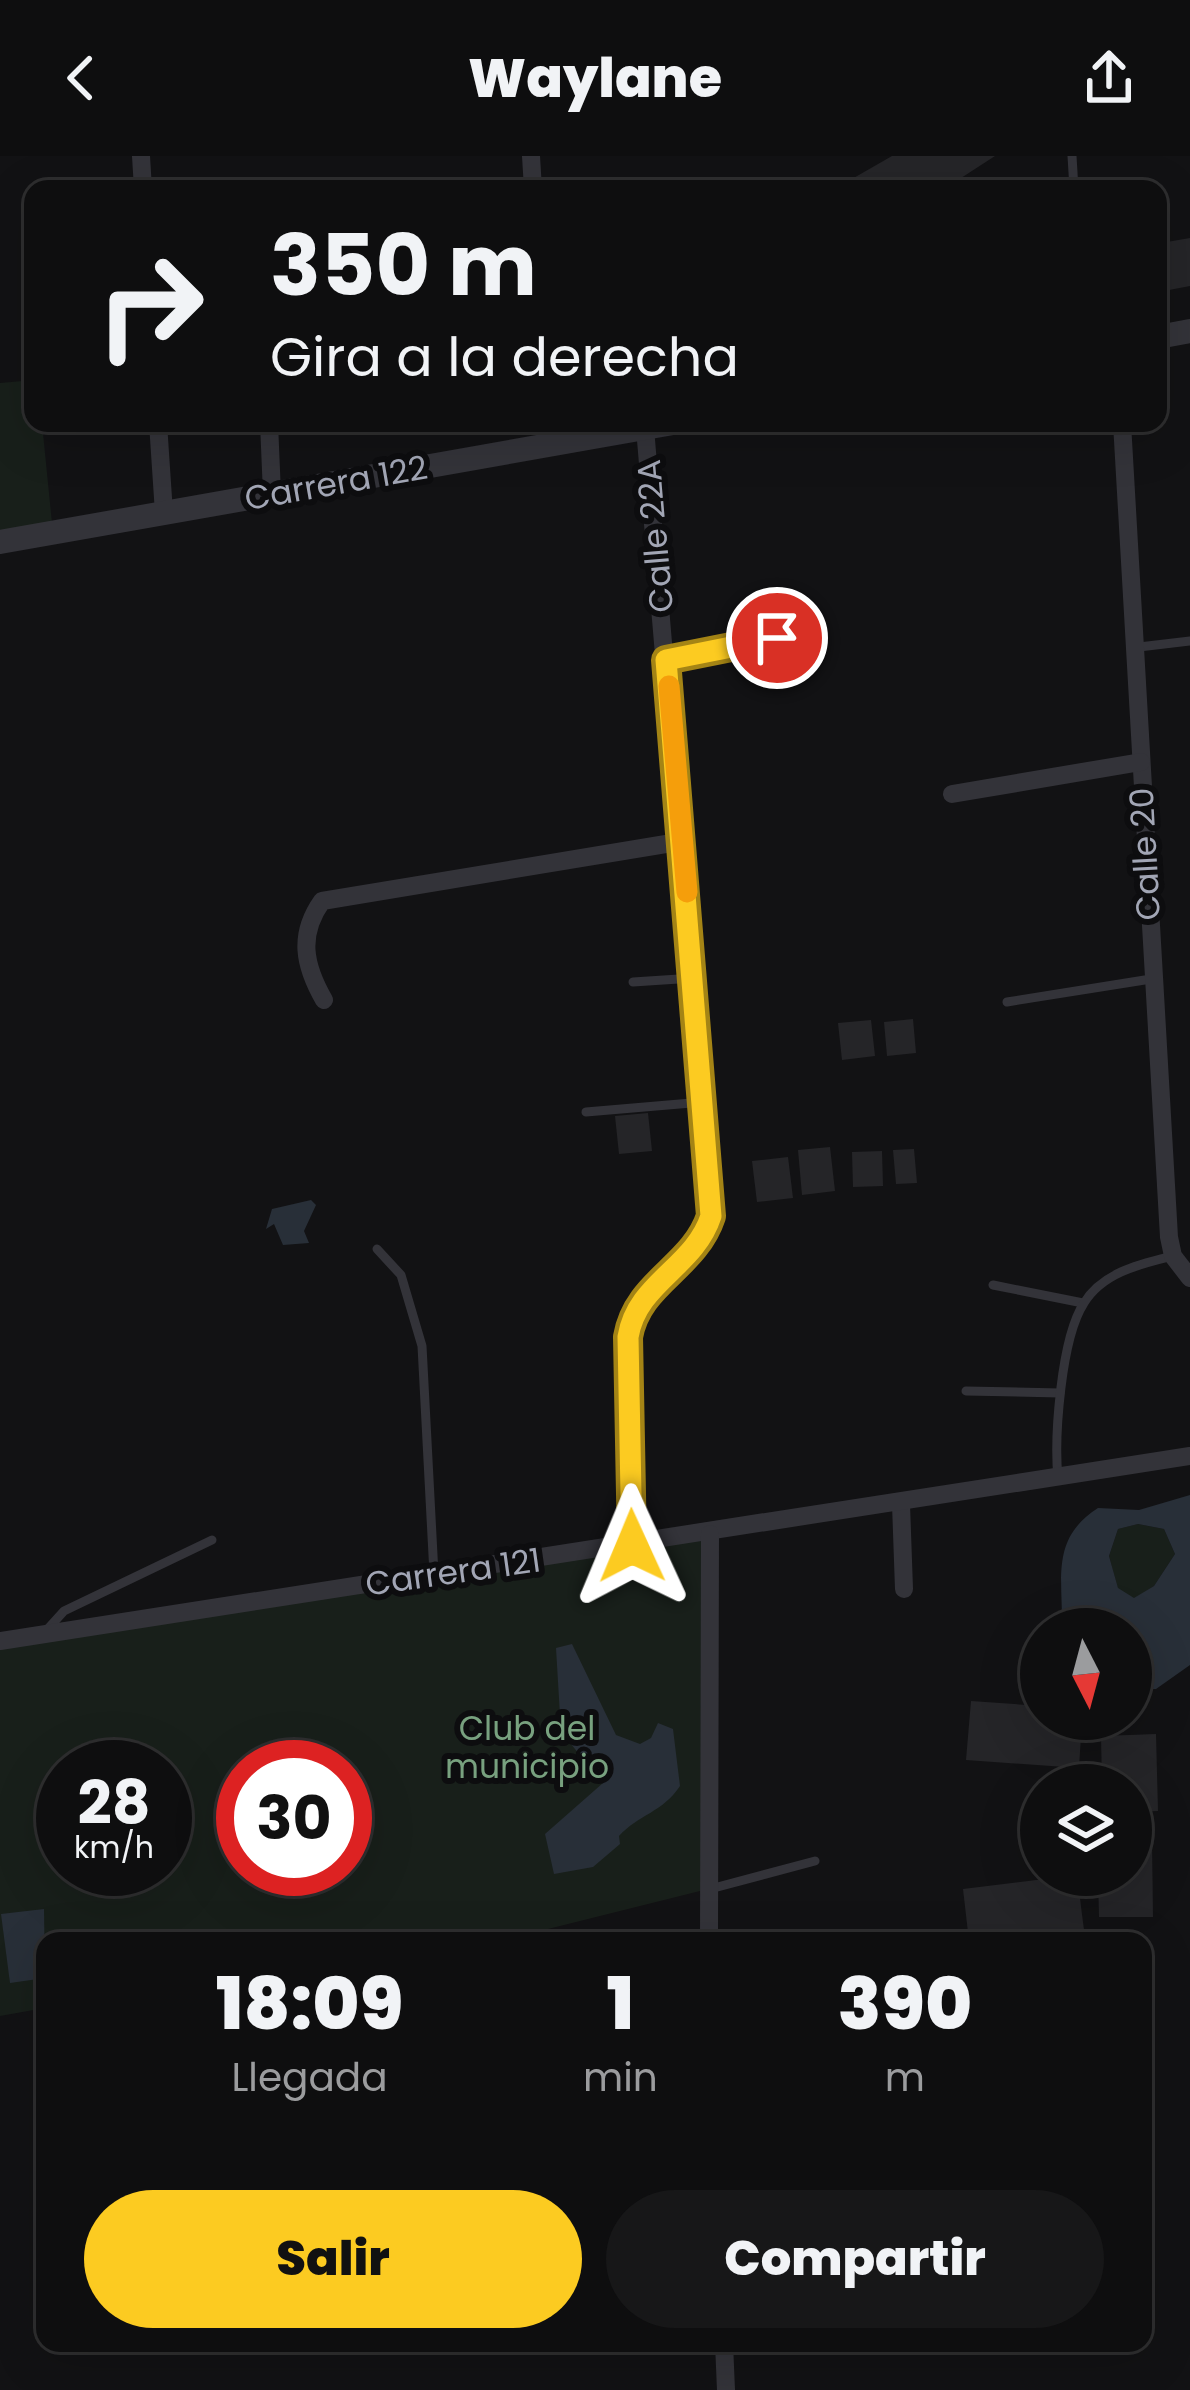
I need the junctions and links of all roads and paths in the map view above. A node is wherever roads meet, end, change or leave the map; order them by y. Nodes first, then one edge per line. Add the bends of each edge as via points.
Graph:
1 (159, 432) edge
2 (269, 432) edge
3 (645, 432) edge
4 (1123, 432) edge
5 (557, 433) edge
6 (272, 494) junction
7 (164, 513) junction
8 (0, 542) edge
9 (814, 630) dead end
10 (1190, 641) edge
11 (1138, 647) junction
12 (666, 660) junction
13 (1141, 762) junction
14 (952, 794) dead end
15 (684, 842) junction
16 (694, 978) junction
17 (1151, 979) junction
18 (633, 982) dead end
19 (324, 1000) dead end
20 (1007, 1002) dead end
21 (703, 1102) junction
22 (586, 1112) dead end
23 (377, 1250) dead end
24 (1173, 1256) junction
25 (1190, 1278) edge
26 (992, 1285) dead end
27 (1083, 1304) junction
28 (966, 1391) dead end
29 (1060, 1393) junction
30 (1190, 1456) edge
31 (1058, 1480) junction
32 (901, 1504) junction
33 (710, 1534) junction
34 (212, 1540) dead end
35 (632, 1546) junction
36 (434, 1574) junction
37 (904, 1589) dead end
38 (43, 1634) junction
39 (0, 1641) edge
40 (814, 1861) dead end
41 (708, 1889) junction
42 (709, 1932) edge
43 (724, 2352) edge
44 (726, 2390) edge

1 - 7 street
2 - 6 street
3 - 12 street, Calle 22A
4 - 11 street, Calle 20
5 - 6 street, Carrera 122
6 - 7 street, Carrera 122
7 - 8 street, Carrera 122
9 - 12 lane
10 - 11 lane
11 - 13 street, Calle 20
12 - 15 street, Calle 22A
13 - 14 street
13 - 17 street, Calle 20
15 - 16 street, Calle 22A
15 - 19 street via 322,901 307,921 305,945
16 - 18 lane
16 - 21 street, Calle 22A
17 - 20 lane
17 - 24 street, Calle 20
21 - 22 lane
21 - 35 street, Calle 22A via 711,1216 703,1240 643,1294 628,1337
23 - 36 lane via 401,1275 422,1346
24 - 25 street
24 - 27 lane via 1129,1267
26 - 27 lane
27 - 29 lane
28 - 29 lane
29 - 31 lane
30 - 31 street, Carrera 121
31 - 32 street, Carrera 121
32 - 33 street, Carrera 121
32 - 37 street
33 - 35 street, Carrera 121
33 - 41 street
34 - 38 lane via 64,1611
35 - 36 street, Carrera 121
36 - 38 street, Carrera 121
38 - 39 street, Carrera 121
40 - 41 lane
41 - 42 street
43 - 44 street

